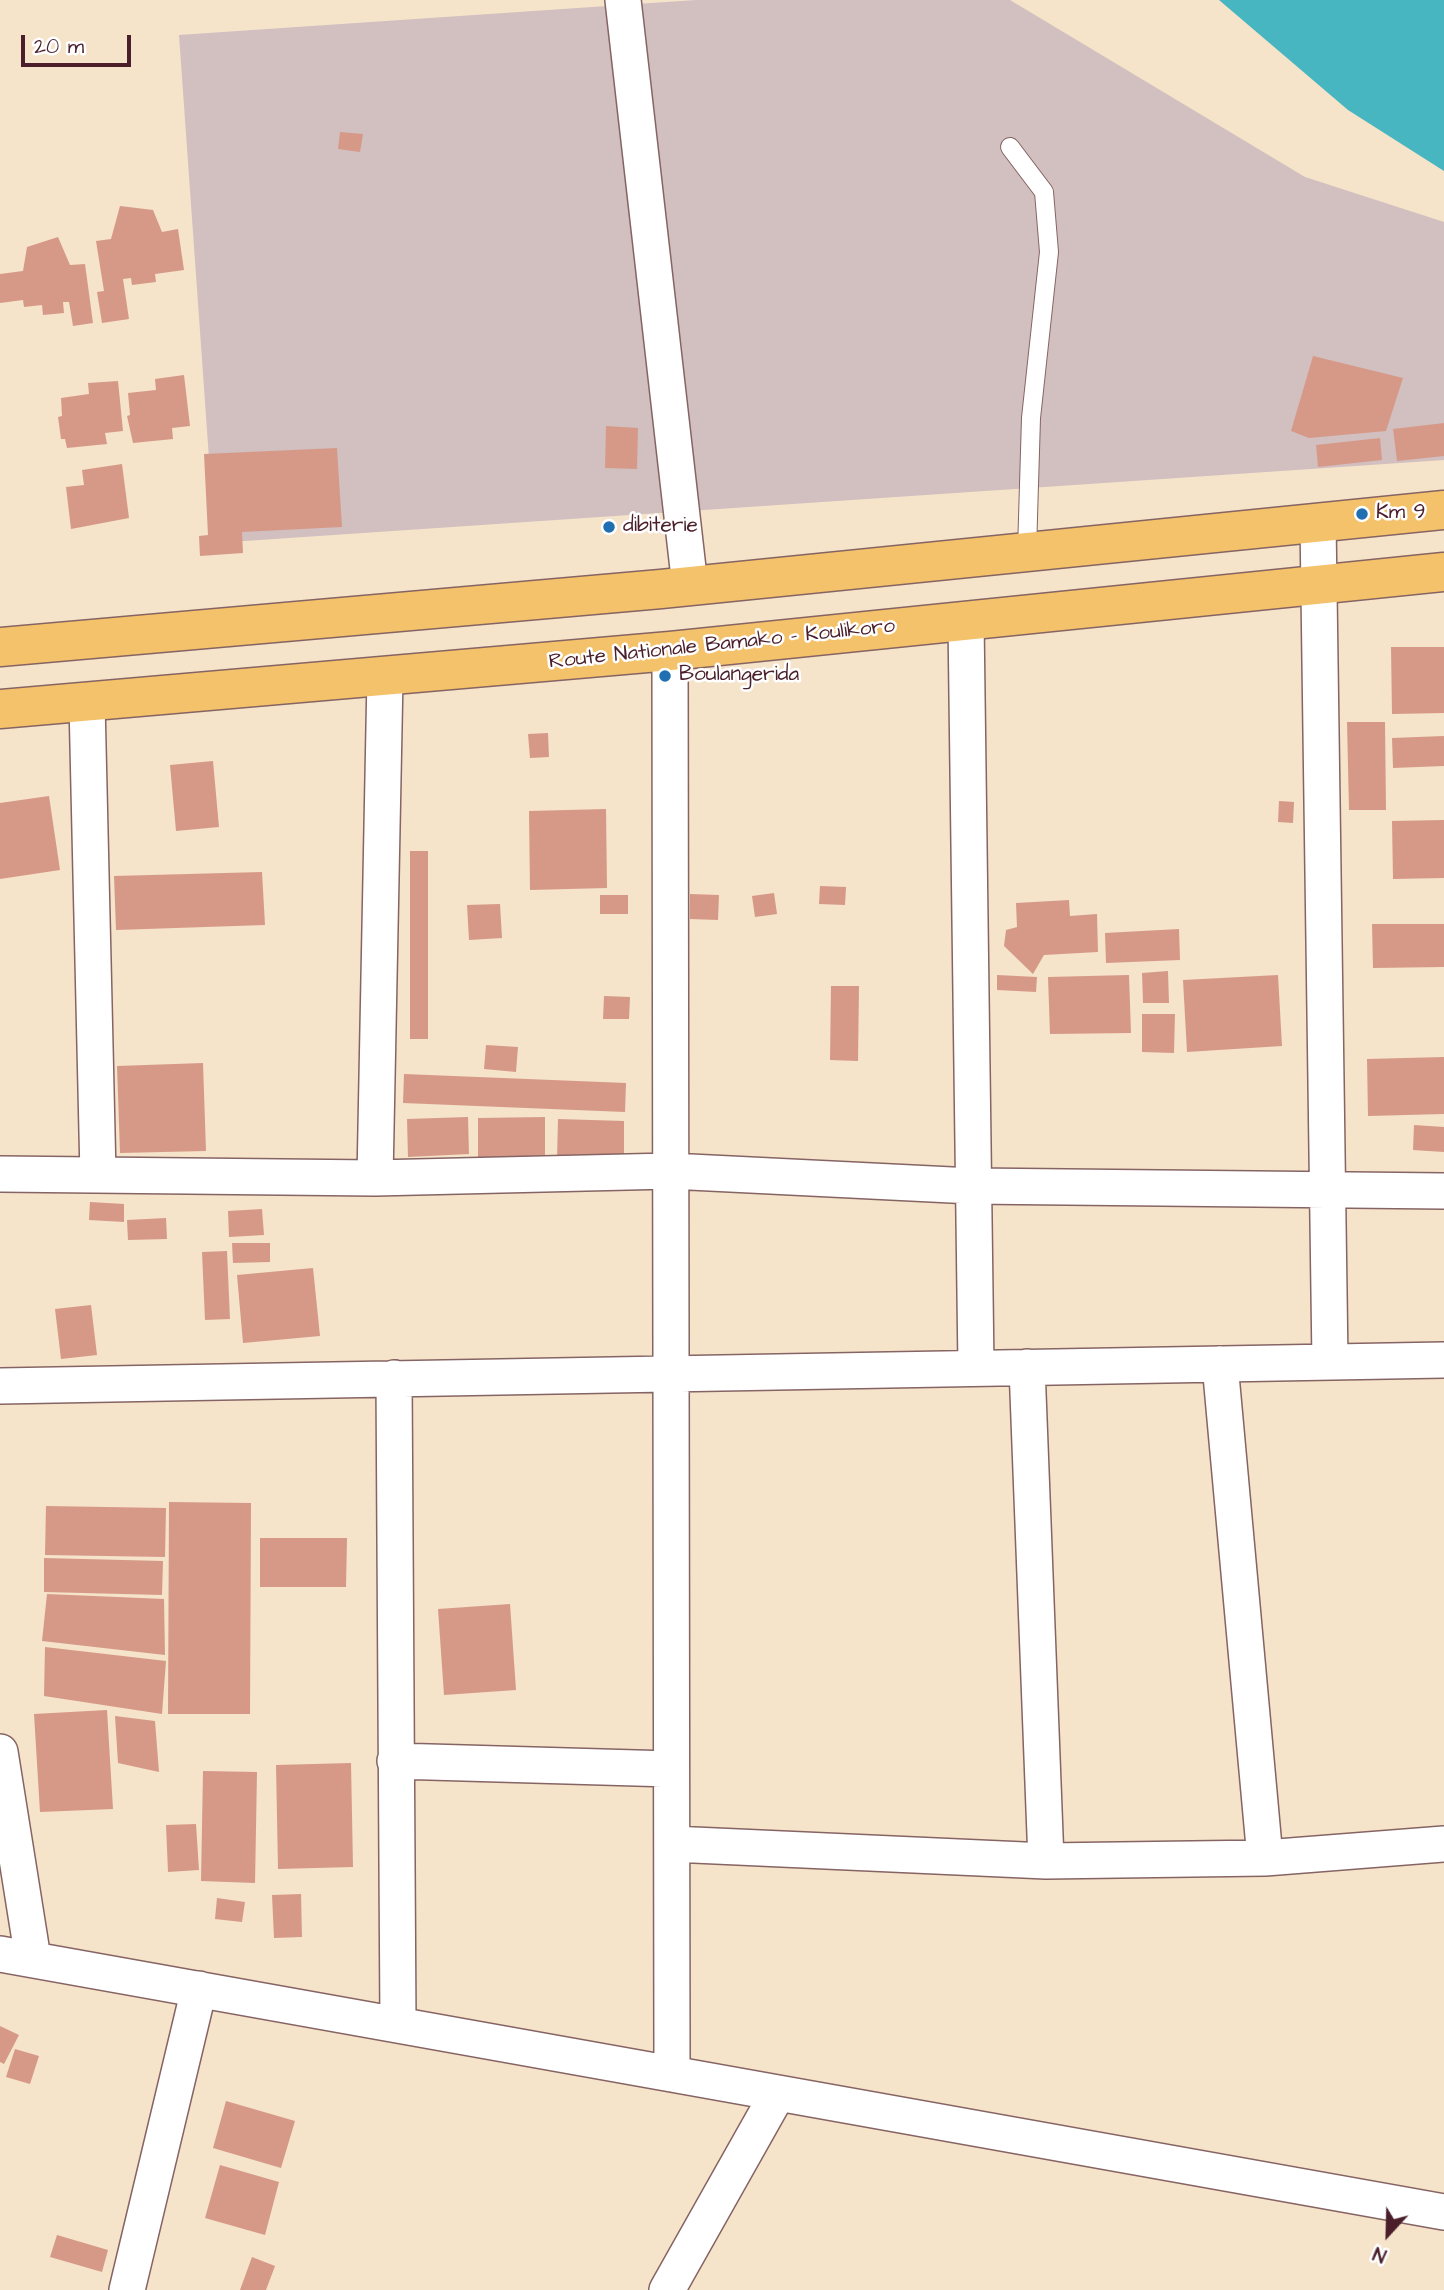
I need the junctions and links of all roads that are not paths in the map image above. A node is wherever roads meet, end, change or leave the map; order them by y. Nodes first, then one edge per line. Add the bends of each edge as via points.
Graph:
1 (623, 0) edge
2 (1010, 146) dead end
3 (1444, 510) edge
4 (1318, 522) junction
5 (1027, 551) junction
6 (1444, 572) edge
7 (1319, 583) junction
8 (690, 586) junction
9 (965, 621) junction
10 (0, 647) edge
11 (670, 651) junction
12 (385, 677) junction
13 (87, 703) junction
14 (0, 709) edge
15 (670, 1171) junction
16 (0, 1174) edge
17 (98, 1175) junction
18 (375, 1178) junction
19 (972, 1186) junction
20 (1328, 1190) junction
21 (1444, 1191) edge
22 (1444, 1360) edge
23 (1330, 1362) junction
24 (1220, 1364) junction
25 (1027, 1367) junction
26 (976, 1368) junction
27 (671, 1372) junction
28 (394, 1378) junction
29 (0, 1386) edge
30 (0, 1752) edge
31 (396, 1761) junction
32 (671, 1769) junction
33 (671, 1844) junction
34 (1444, 1844) edge
35 (1265, 1858) junction
36 (1046, 1861) junction
37 (16, 1957) edge
38 (199, 1989) junction
39 (398, 2025) junction
40 (672, 2074) junction
41 (778, 2093) junction
42 (1444, 2212) edge
43 (127, 2290) edge
44 (667, 2290) edge

1 - 8 street
2 - 5 lane via 1044,192 1049,252 1031,418
3 - 4 main road
4 - 5 main road
4 - 7 street
5 - 8 main road
6 - 7 main road, Route Nationale Bamako - Koulikoro
7 - 9 main road, Route Nationale Bamako - Koulikoro
7 - 20 street
8 - 10 main road
9 - 11 main road, Route Nationale Bamako - Koulikoro
9 - 19 street
11 - 12 main road, Route Nationale Bamako - Koulikoro
11 - 15 street
12 - 13 main road, Route Nationale Bamako - Koulikoro
12 - 18 street
13 - 14 main road, Route Nationale Bamako - Koulikoro
13 - 17 street
15 - 18 street
15 - 19 street
15 - 27 street
16 - 17 street
17 - 18 street
19 - 20 street
19 - 26 street
20 - 21 street
20 - 23 street
22 - 23 street
23 - 24 street
24 - 25 street
24 - 35 street
25 - 26 street
25 - 36 street
26 - 27 street
27 - 28 street
27 - 32 street
28 - 29 street
28 - 31 street
30 - 37 street
31 - 32 street
31 - 39 street
32 - 33 street
33 - 36 street
33 - 40 street
34 - 35 street
35 - 36 street
37 - 38 street
38 - 39 street
38 - 43 street
39 - 40 street
40 - 41 street
41 - 42 street
41 - 44 street

